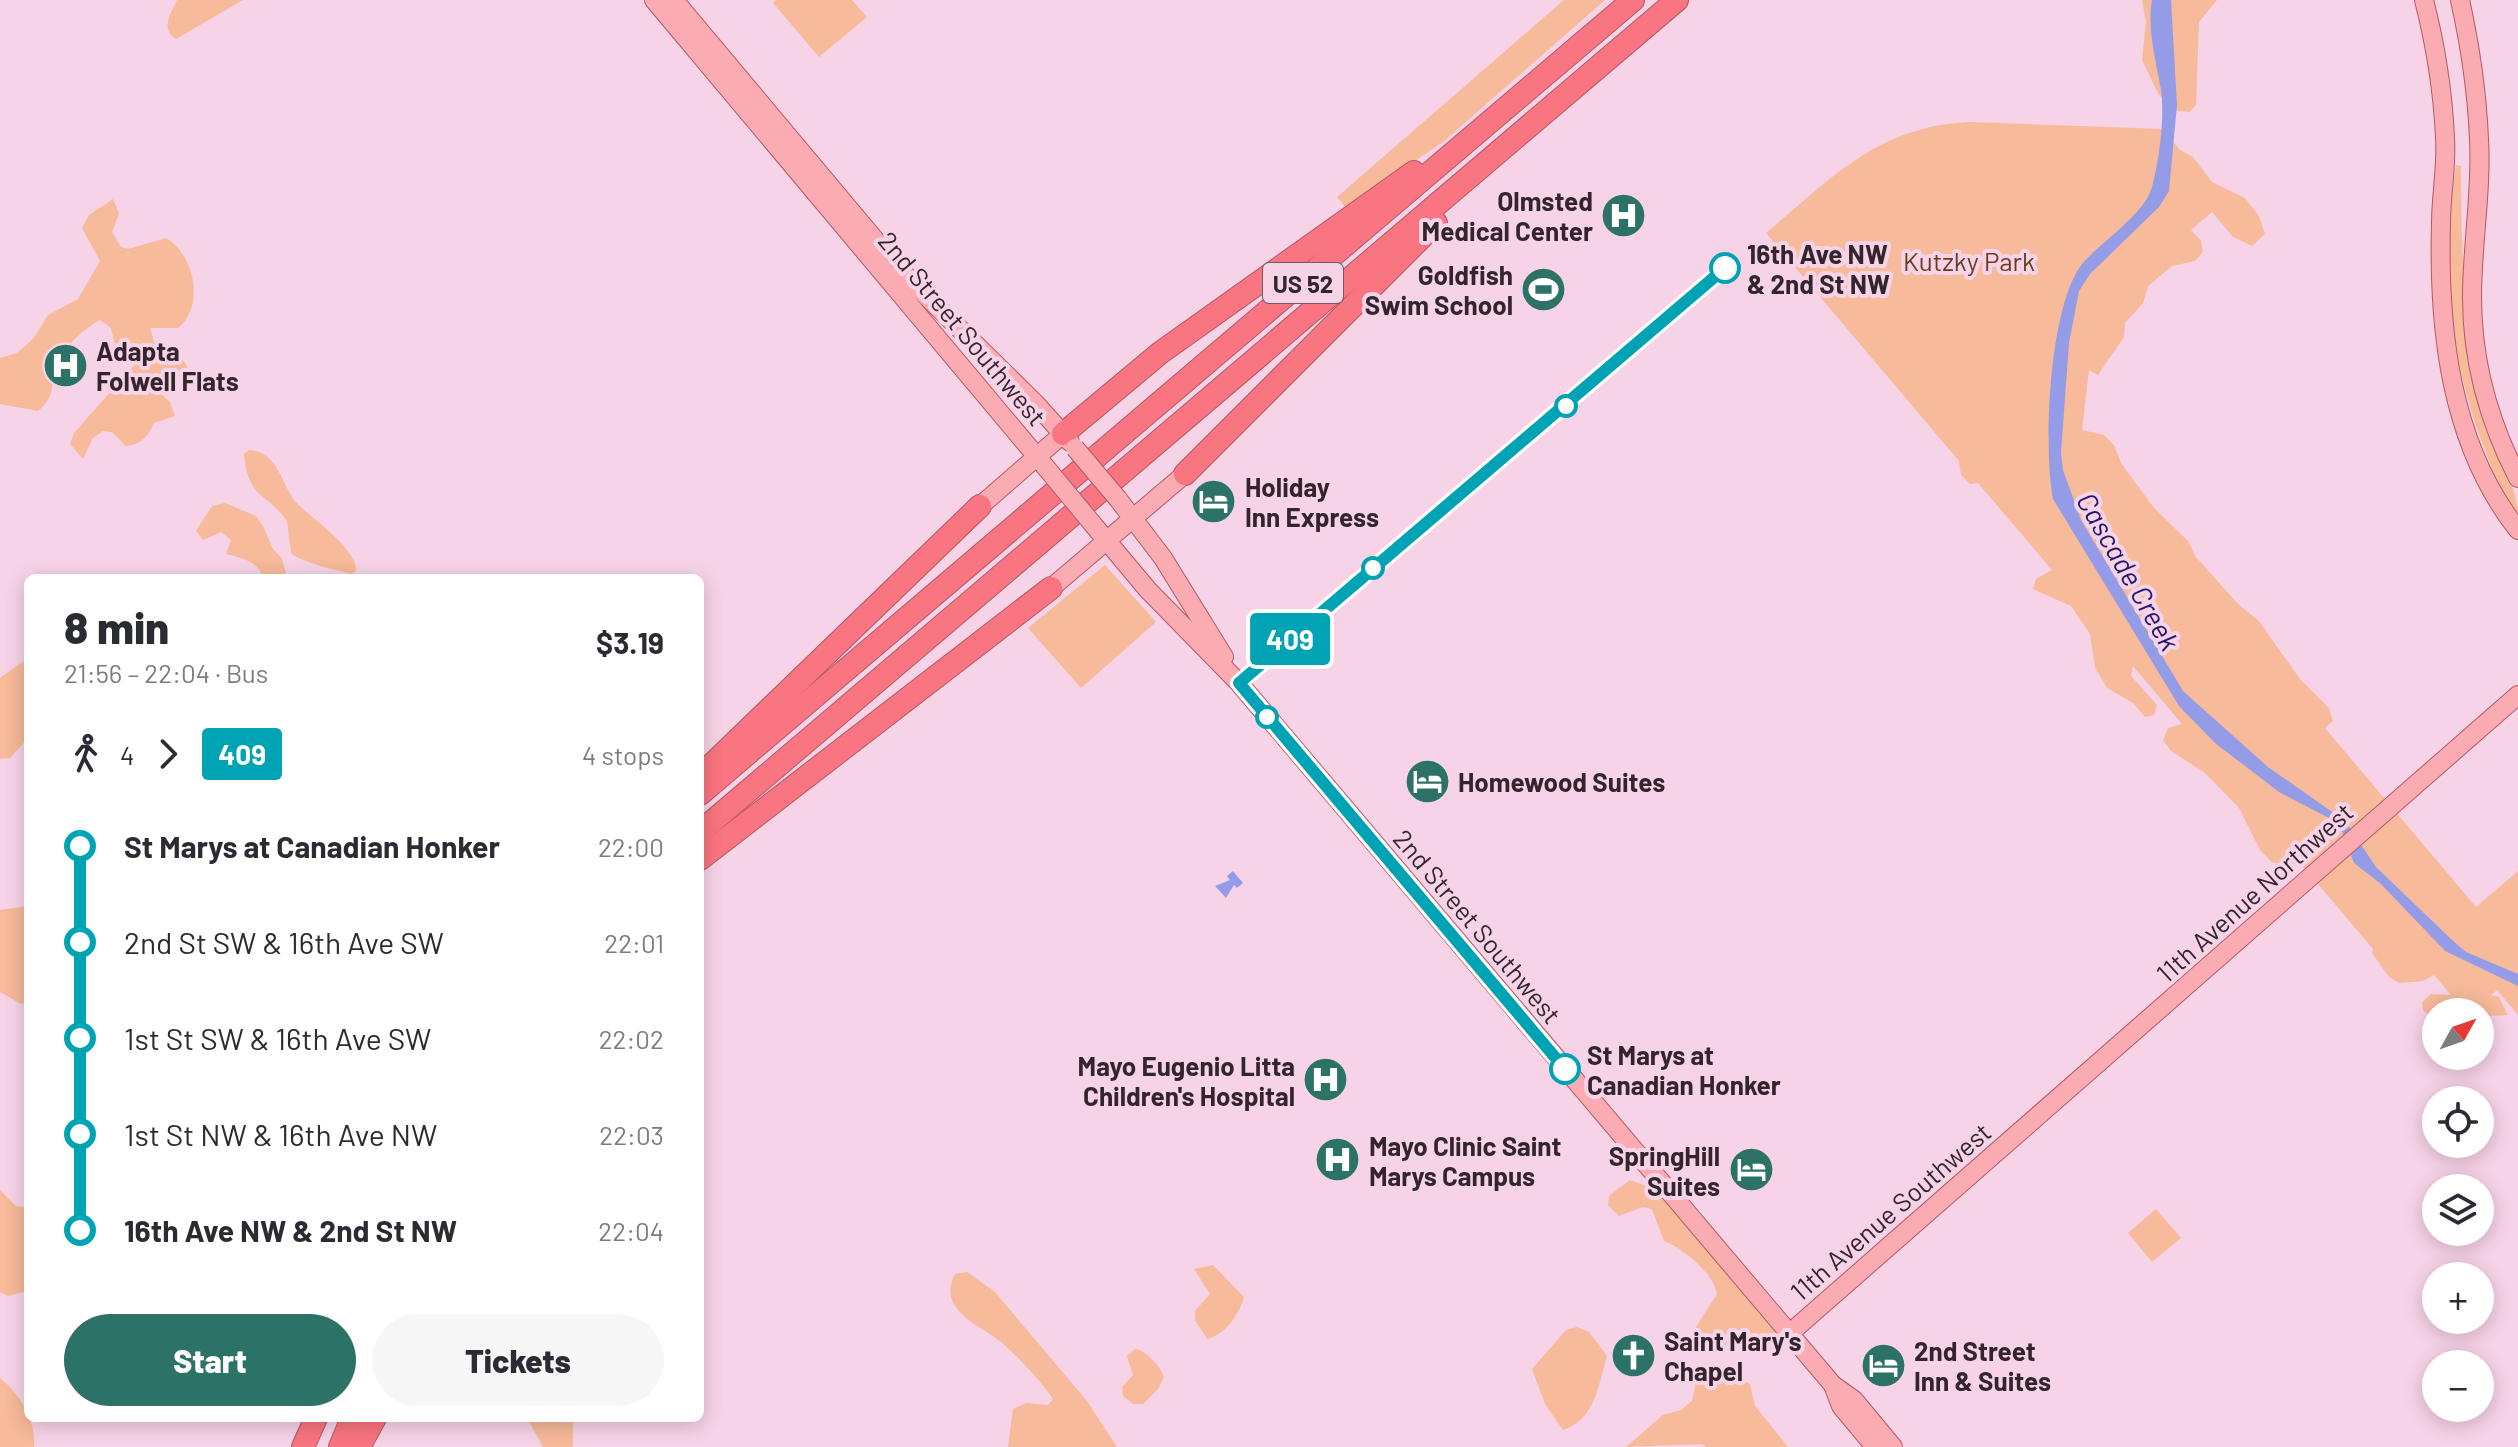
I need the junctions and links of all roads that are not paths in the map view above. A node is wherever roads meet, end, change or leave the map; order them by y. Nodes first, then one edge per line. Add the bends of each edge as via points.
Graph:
1 (654, 0) edge
2 (674, 0) edge
3 (1633, 0) edge
4 (1677, 0) edge
5 (2424, 0) edge
6 (2460, 0) edge
7 (1498, 115) junction
8 (1516, 139) junction
9 (2494, 422) junction
10 (1069, 441) junction
11 (2518, 441) edge
12 (1042, 464) junction
13 (1185, 474) joint
14 (2518, 478) edge
15 (980, 506) joint
16 (1134, 518) junction
17 (2518, 530) edge
18 (1107, 541) junction
19 (1051, 588) joint
20 (1239, 683) junction
21 (2518, 695) edge
22 (704, 772) edge
23 (704, 791) edge
24 (704, 829) edge
25 (704, 856) edge
26 (2025, 1129) joint
27 (1790, 1333) junction
28 (1833, 1385) junction
29 (350, 1422) edge
30 (373, 1422) edge
31 (340, 1447) edge
32 (359, 1447) edge
33 (1875, 1447) edge
34 (1893, 1447) edge

1 - 12 main road, 2nd Street Southwest
2 - 10 main road, 2nd Street Southwest via 902,272
3 - 7 highway, US 52
4 - 8 highway, US 52
5 - 17 main road via 2445,140 2440,303 2446,348 2472,450
6 - 9 main road via 2479,139 2474,339
7 - 10 highway via 1189,331
7 - 23 highway, US 52
8 - 13 highway
8 - 24 highway, US 52
9 - 11 main road
9 - 14 main road
10 - 12 main road
10 - 16 main road, 2nd Street Southwest, bridge
12 - 15 main road
12 - 18 main road, 2nd Street Southwest, bridge
13 - 16 main road
15 - 22 highway
16 - 18 main road
16 - 20 main road, 2nd Street Southwest
18 - 19 main road
18 - 20 main road, 2nd Street Southwest
19 - 25 highway
20 - 27 main road, 2nd Street Southwest
21 - 26 main road, 11th Avenue Northwest
26 - 27 main road, 11th Avenue Southwest
27 - 28 main road, 2nd Street Southwest
28 - 33 main road, 2nd Street Southwest via 1841,1406
28 - 34 main road, 2nd Street Southwest via 1854,1400
29 - 31 highway
30 - 32 highway

